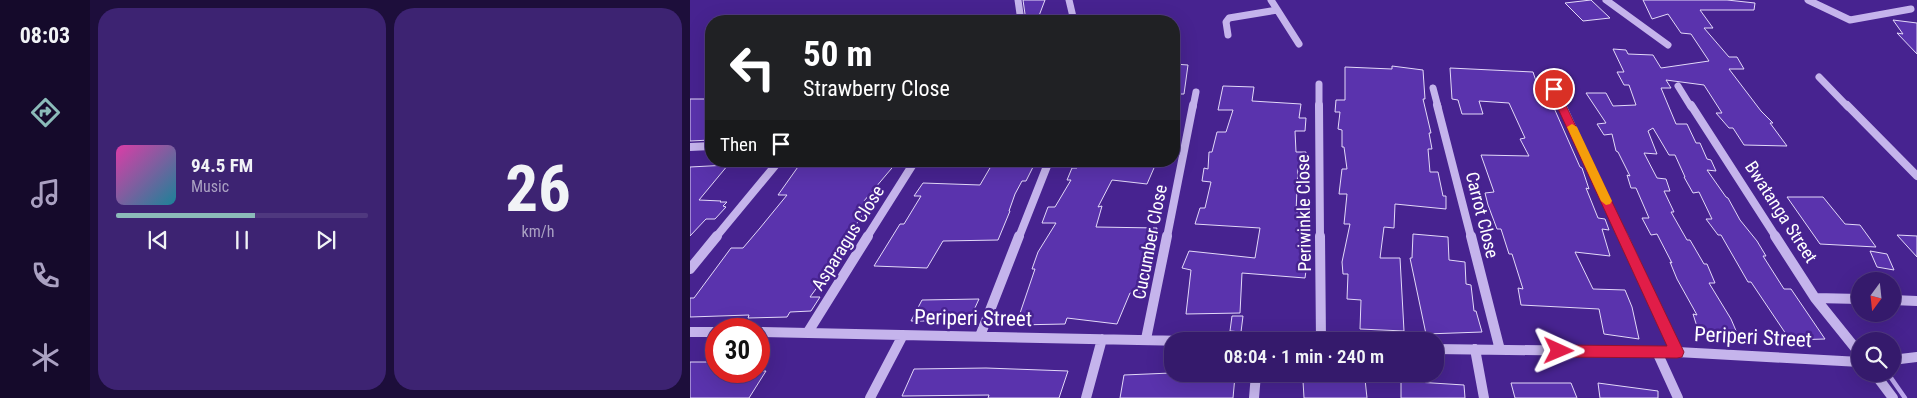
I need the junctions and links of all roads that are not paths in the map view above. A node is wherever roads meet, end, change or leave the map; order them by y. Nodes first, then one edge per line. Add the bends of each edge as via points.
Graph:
1 (1018, 0) edge
2 (1069, 0) edge
3 (1271, 0) edge
4 (1606, 0) edge
5 (1808, 0) edge
6 (1910, 8) dead end
7 (1277, 10) junction
8 (1020, 15) edge
9 (1073, 15) edge
10 (1228, 35) dead end
11 (1299, 44) dead end
12 (1668, 45) dead end
13 (1819, 78) dead end
14 (1319, 84) dead end
15 (1678, 86) dead end
16 (1433, 88) dead end
17 (1554, 89) dead end
18 (1196, 92) dead end
19 (705, 146) edge
20 (690, 147) edge
21 (774, 167) edge
22 (911, 167) edge
23 (1047, 167) edge
24 (1917, 176) edge
25 (690, 269) edge
26 (1815, 298) junction
27 (1851, 299) edge
28 (1901, 300) edge
29 (1917, 301) edge
30 (690, 332) edge
31 (705, 332) edge
32 (770, 332) edge
33 (808, 332) junction
34 (1321, 332) edge
35 (903, 335) junction
36 (980, 336) junction
37 (1102, 338) junction
38 (1146, 340) junction
39 (1164, 340) edge
40 (1851, 343) edge
41 (1444, 349) edge
42 (1475, 350) junction
43 (1500, 350) junction
44 (1657, 352) junction
45 (1677, 352) junction
46 (1917, 357) edge
47 (1901, 359) edge
48 (1851, 362) edge
49 (1255, 382) edge
50 (1881, 382) edge
51 (870, 398) edge
52 (1086, 398) edge
53 (1254, 398) edge
54 (1484, 398) edge
55 (1678, 398) edge
56 (1892, 398) edge

1 - 8 street
2 - 9 street
3 - 7 street
4 - 12 street
5 - 6 street via 1850,20
7 - 10 street via 1229,18 1226,22
7 - 11 street
13 - 24 street
14 - 34 street, Periwinkle Close
15 - 26 street, Bwatanga Street
16 - 43 street, Carrot Close
17 - 45 street
18 - 38 street, Cucumber Close
19 - 20 street
21 - 25 street
22 - 33 street, Asparagus Close
23 - 36 street
26 - 27 street
26 - 40 street, Bwatanga Street
28 - 29 street
30 - 31 street
32 - 33 street, Periperi Street
33 - 35 street, Periperi Street
35 - 36 street, Periperi Street
35 - 51 street
36 - 37 street, Periperi Street
37 - 38 street, Periperi Street
37 - 52 street
38 - 39 street, Periperi Street
41 - 42 street, Periperi Street
42 - 43 street, Periperi Street
42 - 54 street
43 - 44 street, Periperi Street
44 - 45 street, Periperi Street
44 - 55 street
45 - 48 street, Periperi Street
46 - 47 street
49 - 53 street
50 - 56 street

